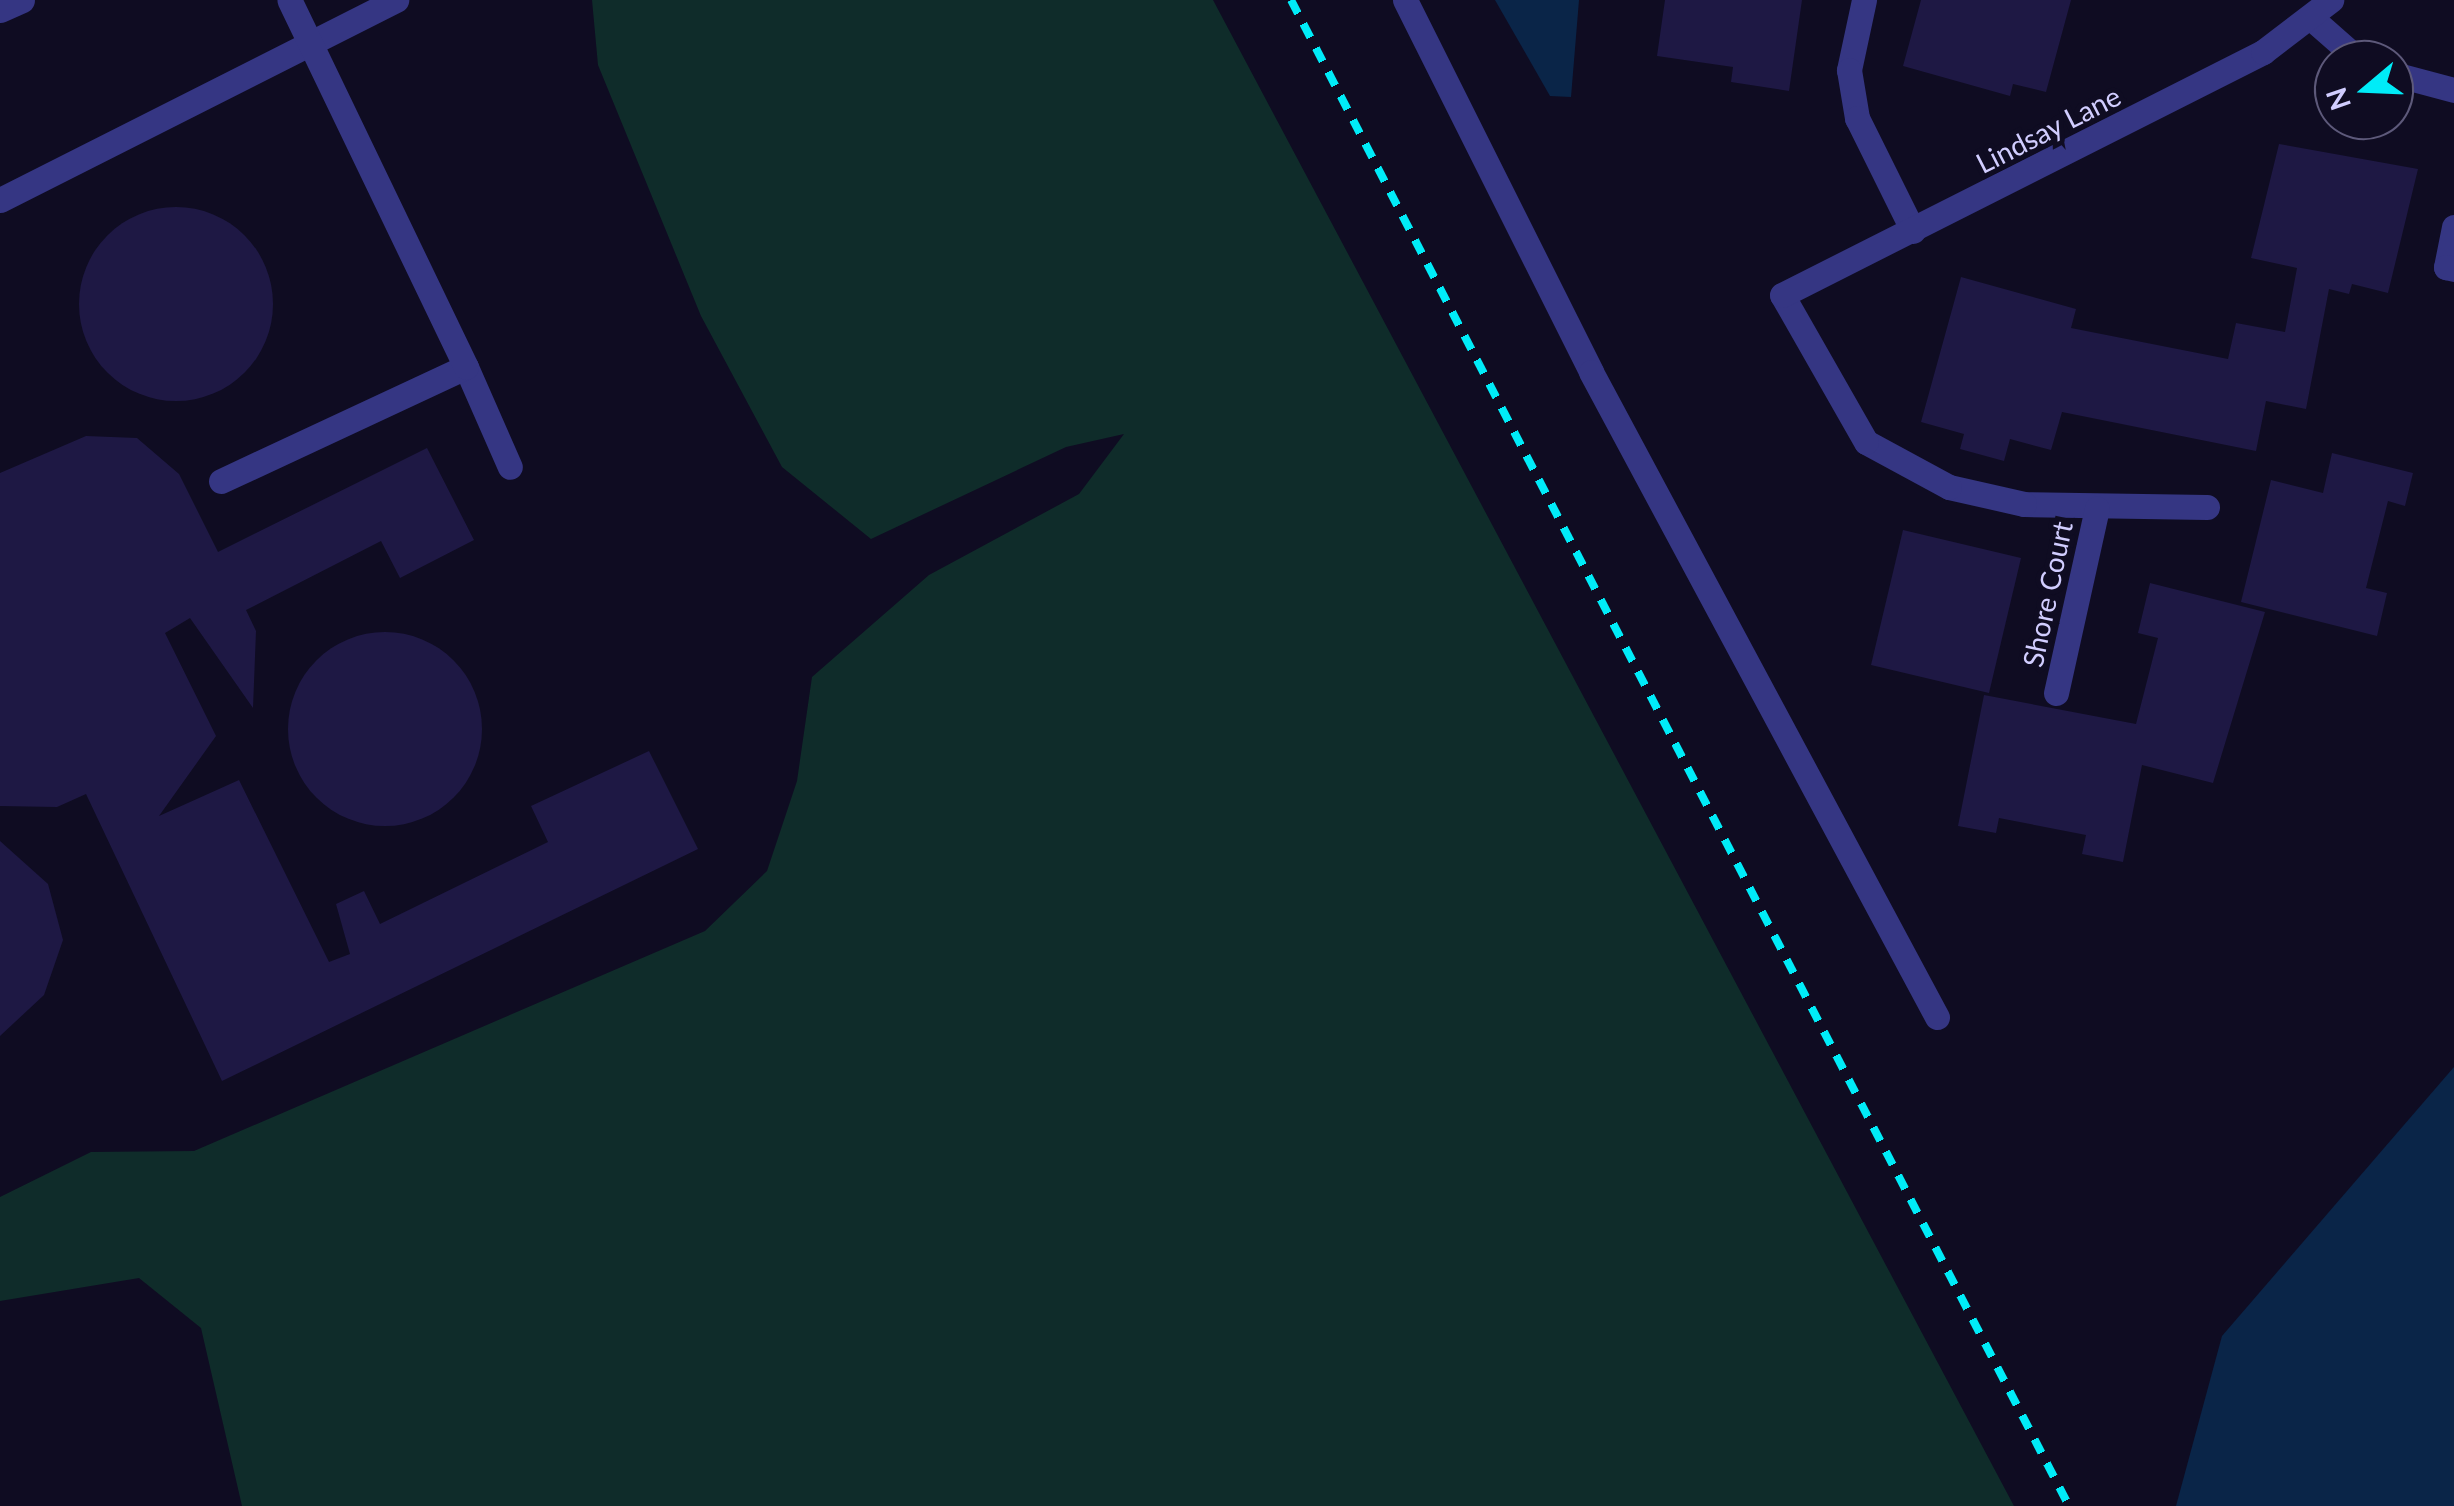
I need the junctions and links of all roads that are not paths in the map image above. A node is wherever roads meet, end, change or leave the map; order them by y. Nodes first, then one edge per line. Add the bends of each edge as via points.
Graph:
1 (22, 0) edge
2 (289, 0) edge
3 (396, 0) edge
4 (1405, 0) edge
5 (1864, 0) edge
6 (2331, 0) edge
7 (0, 10) edge
8 (2310, 16) junction
9 (2336, 40) edge
10 (312, 42) junction
11 (2414, 79) edge
12 (2454, 90) edge
13 (0, 200) edge
14 (2454, 227) edge
15 (1914, 230) junction
16 (2454, 269) edge
17 (1782, 295) joint
18 (466, 366) junction
19 (510, 468) dead end
20 (221, 481) dead end
21 (2207, 507) dead end
22 (2097, 508) junction
23 (2056, 693) dead end
24 (1936, 1017) dead end

1 - 7 street
2 - 10 street
3 - 10 street
4 - 24 street via 1600,389
5 - 15 street via 1849,70 1858,118
6 - 8 street, Lindsay Lane
8 - 9 street
8 - 15 street, Lindsay Lane via 2263,52
10 - 13 street
10 - 18 street
11 - 12 street
14 - 16 street via 2446,267
15 - 17 street, Lindsay Lane
17 - 22 street, Shore Court via 1866,442 1949,487 2024,504
18 - 19 street
18 - 20 street
21 - 22 street, Shore Court
22 - 23 street, Shore Court

